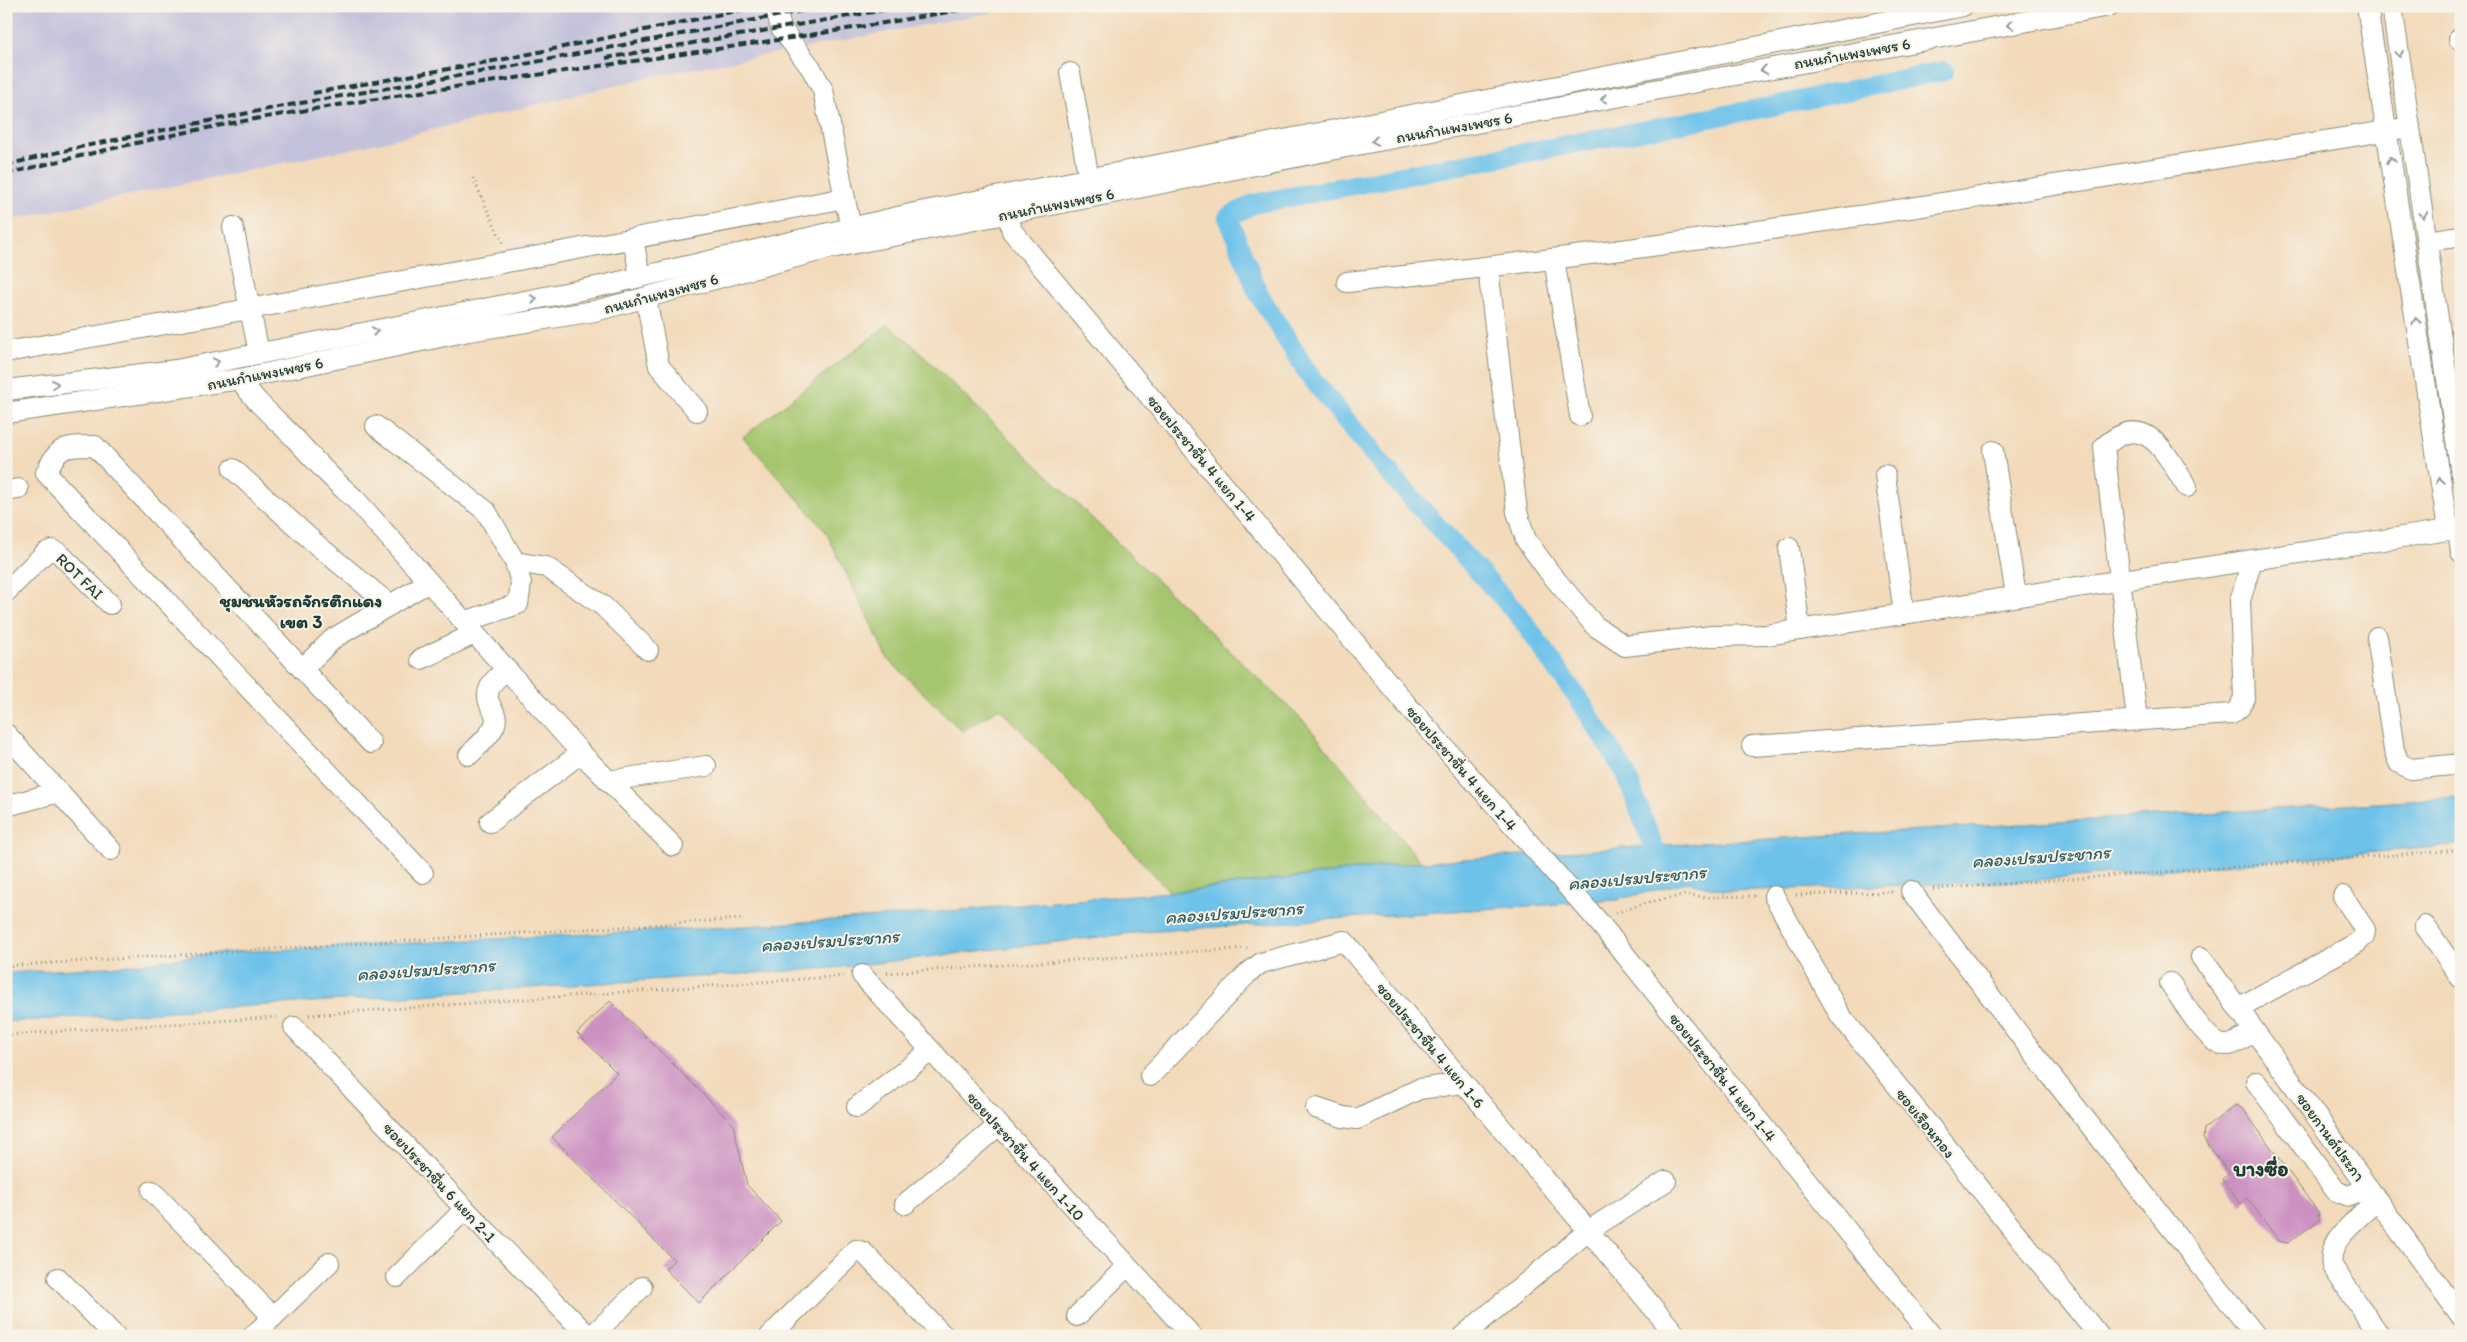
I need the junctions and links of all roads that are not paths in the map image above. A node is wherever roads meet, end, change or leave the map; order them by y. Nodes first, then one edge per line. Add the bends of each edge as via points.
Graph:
1 (775, 6) edge
2 (1963, 6) edge
3 (2109, 6) edge
4 (2367, 6) edge
5 (2392, 6) edge
6 (1070, 73) dead end
7 (2410, 127) junction
8 (2387, 131) junction
9 (1089, 179) junction
10 (845, 198) junction
11 (1005, 205) junction
12 (233, 227) dead end
13 (851, 229) junction
14 (2461, 236) edge
15 (633, 240) junction
16 (2427, 240) junction
17 (1554, 259) junction
18 (1488, 268) junction
19 (640, 276) junction
20 (1347, 282) dead end
21 (646, 298) junction
22 (249, 311) junction
23 (6, 352) edge
24 (259, 354) junction
25 (240, 379) junction
26 (6, 390) edge
27 (698, 411) dead end
28 (6, 413) edge
29 (1580, 416) dead end
30 (376, 426) dead end
31 (1993, 451) dead end
32 (233, 469) dead end
33 (2461, 474) edge
34 (1884, 476) dead end
35 (2187, 487) dead end
36 (2455, 529) edge
37 (1789, 548) dead end
38 (2461, 552) edge
39 (2252, 560) junction
40 (515, 562) junction
41 (2121, 580) junction
42 (428, 582) junction
43 (6, 592) edge
44 (2016, 596) junction
45 (110, 604) dead end
46 (390, 605) junction
47 (1904, 614) junction
48 (469, 628) junction
49 (1800, 630) junction
50 (2377, 636) dead end
51 (648, 650) dead end
52 (421, 659) dead end
53 (302, 670) junction
54 (508, 671) junction
55 (2137, 719) junction
56 (6, 734) edge
57 (371, 743) dead end
58 (1752, 746) dead end
59 (581, 753) junction
60 (469, 755) dead end
61 (2461, 764) edge
62 (706, 766) dead end
63 (608, 781) junction
64 (59, 792) junction
65 (6, 806) edge
66 (490, 822) dead end
67 (672, 846) dead end
68 (111, 850) dead end
69 (423, 873) dead end
70 (1911, 891) road end
71 (1774, 896) road end
72 (2343, 896) dead end
73 (2425, 926) dead end
74 (2201, 957) dead end
75 (862, 975) road end
76 (2461, 978) edge
77 (2170, 983) dead end
78 (2238, 1008) junction
79 (295, 1020) road end
80 (2254, 1030) junction
81 (931, 1052) junction
82 (1150, 1076) dead end
83 (2256, 1082) dead end
84 (1463, 1083) junction
85 (857, 1107) dead end
86 (1316, 1108) dead end
87 (998, 1126) junction
88 (1666, 1181) dead end
89 (152, 1191) dead end
90 (2372, 1195) junction
91 (905, 1204) dead end
92 (465, 1209) junction
93 (1588, 1231) junction
94 (329, 1263) dead end
95 (1127, 1266) junction
96 (397, 1277) dead end
97 (58, 1278) dead end
98 (642, 1287) dead end
99 (1078, 1316) dead end
100 (2461, 1316) edge
101 (273, 1317) junction
102 (1668, 1333) edge
103 (115, 1336) edge
104 (253, 1336) edge
105 (588, 1336) edge
106 (592, 1336) edge
107 (770, 1336) edge
108 (944, 1336) edge
109 (1192, 1336) edge
110 (1463, 1336) edge
111 (1932, 1336) edge
112 (2099, 1336) edge
113 (2256, 1336) edge
114 (2380, 1336) edge

1 - 10 street via 781,28 823,90
2 - 9 street, ถนนกำแพงเพชร 6
3 -> 11 street, ถนนกำแพงเพชร 6
4 - 8 street
5 -> 7 street
6 - 9 street
7 - 8 street
7 -> 16 street
8 - 17 street via 1750,232
36 -> 8 street
9 - 11 street, ถนนกำแพงเพชร 6
10 - 13 street
10 - 15 street
11 - 13 street, ถนนกำแพงเพชร 6 via 915,213
11 - 21 street, ถนนกำแพงเพชร 6
11 - 111 street, ซอยประชาชื่น 4 แยก 1-4 via 1012,231 1406,704 1597,920
12 - 22 street
13 - 19 street, ถนนกำแพงเพชร 6
14 - 16 street
15 - 19 street
15 - 22 street
16 - 33 street
17 - 18 street
17 - 29 street
18 - 20 street
18 - 49 street via 1517,512 1526,540 1595,626 1625,646
24 -> 19 street, ถนนกำแพงเพชร 6
21 - 25 street, ถนนกำแพงเพชร 6 via 595,311 469,331
21 - 27 street via 659,366
22 - 23 street
22 - 24 street
26 -> 24 street, ถนนกำแพงเพชร 6 via 176,370
25 - 28 street, ถนนกำแพงเพชร 6
25 - 42 street via 251,396 355,500
30 - 40 street via 486,511
31 - 44 street
32 - 46 street
34 - 47 street
35 - 41 street via 2152,438 2136,431 2127,432 2117,435 2104,447
36 - 38 street
36 - 39 street
37 - 49 street
39 - 41 street
39 - 55 street via 2240,601 2244,698 2239,708 2232,714
40 - 48 street via 521,583 518,604
40 - 51 street via 546,567 603,606
41 - 44 street
41 - 55 street
42 - 46 street
42 - 48 street
43 - 45 street, ROT FAI via 44,553 52,550 59,553
44 - 47 street
46 - 53 street via 334,638
47 - 49 street
48 - 52 street
48 - 54 street
50 - 61 street via 2394,750 2400,763 2412,769
53 - 57 street
53 - 69 street via 94,446 70,446 54,455 46,473
54 - 59 street
54 - 60 street via 500,674 490,687 488,700 496,714 495,726
55 - 58 street
56 - 64 street
59 - 63 street
59 - 66 street
62 - 63 street
63 - 67 street
64 - 65 street
64 - 68 street
70 - 113 street via 2043,1066
71 - 112 street, ซอยเรือนทอง via 1840,1015
72 - 78 street via 2365,930 2364,936 2357,943
73 - 76 street
74 - 78 street, ซอยกานต์ประภา
75 - 81 street, ซอยประชาชื่น 4 แยก 1-10
77 - 80 street via 2209,1037 2219,1045 2230,1045
78 - 80 street, ซอยกานต์ประภา
79 - 92 street, ซอยประชาชื่น 6 แยก 2-1
80 - 90 street, ซอยกานต์ประภา
81 - 85 street
81 - 87 street, ซอยประชาชื่น 4 แยก 1-10
82 - 84 street, ซอยประชาชื่น 4 แยก 1-6 via 1261,963 1344,941
83 - 90 street via 2336,1191 2350,1196
84 - 86 street via 1419,1089 1357,1119
84 - 93 street, ซอยประชาชื่น 4 แยก 1-6
87 - 91 street
87 - 95 street, ซอยประชาชื่น 4 แยก 1-10
88 - 93 street
89 - 101 street
90 - 100 street, ซอยกานต์ประภา
90 - 114 street via 2333,1247 2330,1256 2332,1266
92 - 96 street
92 - 105 street, ซอยประชาชื่น 6 แยก 2-1
93 - 102 street, ซอยประชาชื่น 4 แยก 1-6
93 - 110 street
94 - 101 street
95 - 99 street
95 - 109 street, ซอยประชาชื่น 4 แยก 1-10
97 - 103 street
98 - 106 street
101 - 104 street
107 - 108 street via 856,1250 862,1252

